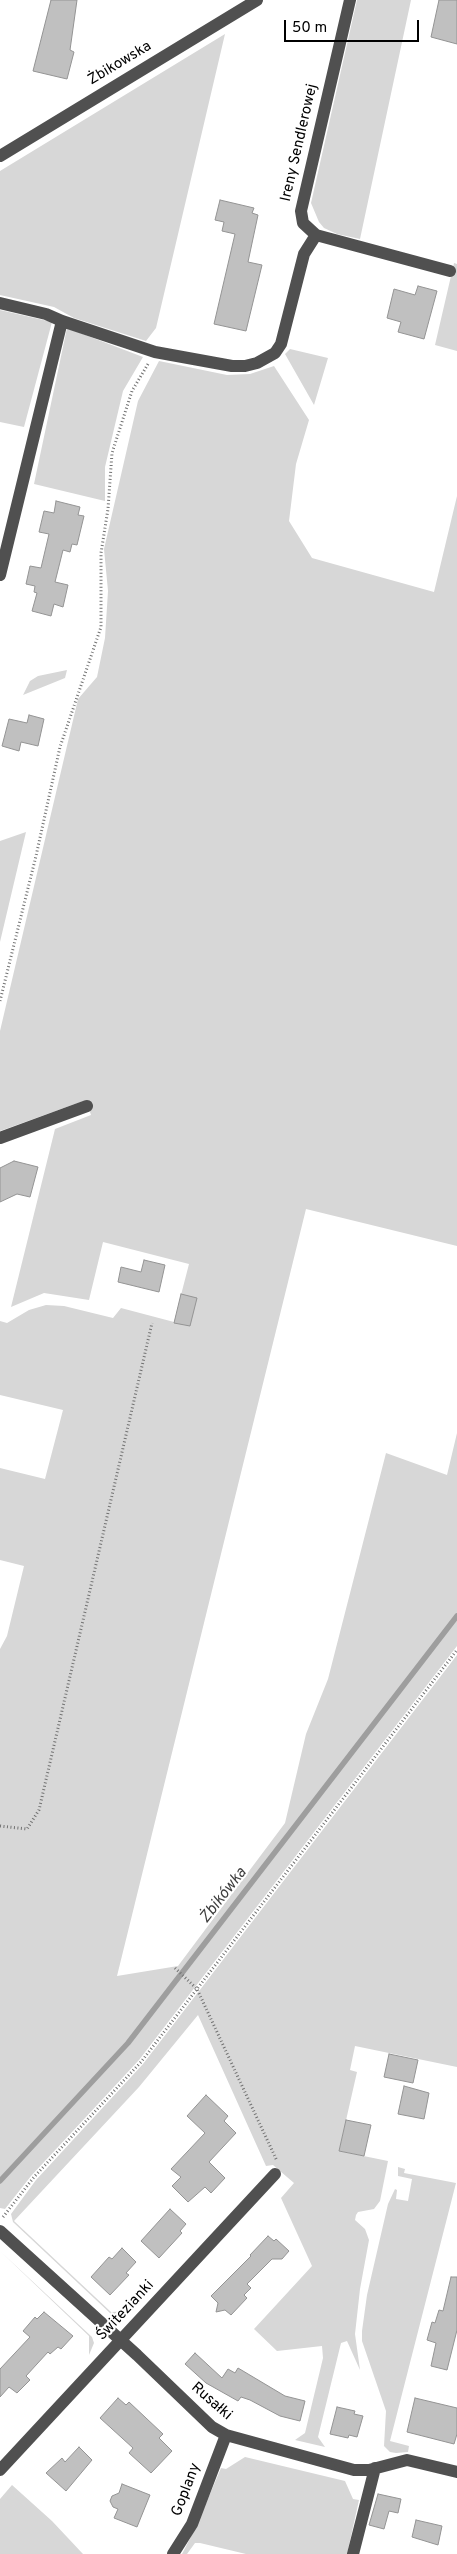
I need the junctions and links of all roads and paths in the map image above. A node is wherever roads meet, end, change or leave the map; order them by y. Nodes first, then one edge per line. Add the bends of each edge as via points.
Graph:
1 (257, 0) edge
2 (350, 0) edge
3 (0, 156) edge
4 (316, 235) junction
5 (450, 271) dead end
6 (0, 303) edge
7 (62, 322) junction
8 (155, 352) junction
9 (0, 575) edge
10 (0, 1001) edge
11 (87, 1106) dead end
12 (0, 1138) edge
13 (152, 1323) dead end
14 (457, 1650) edge
15 (0, 1826) edge
16 (175, 1968) dead end
17 (197, 1989) junction
18 (275, 2174) joint
19 (3, 2218) dead end
20 (0, 2231) edge
21 (120, 2341) junction
22 (226, 2435) junction
23 (375, 2468) junction
24 (0, 2470) edge
25 (457, 2472) edge
26 (173, 2554) edge
27 (353, 2554) edge

1 - 3 street, Żbikowska
2 - 4 street, Ireny Sendlerowej via 301,211 304,223
4 - 5 street
4 - 8 street via 304,254 281,344 266,360 232,366
6 - 7 street via 46,314
7 - 8 street
7 - 9 street
8 - 10 path via 132,391 112,453 101,553 101,627 60,747
11 - 12 street
13 - 15 path via 39,1810 27,1829
14 - 17 path
16 - 17 path
17 - 18 path via 278,2158
17 - 19 path via 141,2062 34,2177
18 - 21 street, Świtezianki
20 - 21 street, Rusałki
21 - 22 street, Rusałki via 212,2427
21 - 24 street, Świtezianki
22 - 23 street, Rusałki via 354,2470
22 - 26 street, Goplany via 192,2524
23 - 25 street, Rusałki via 407,2460
23 - 27 street

